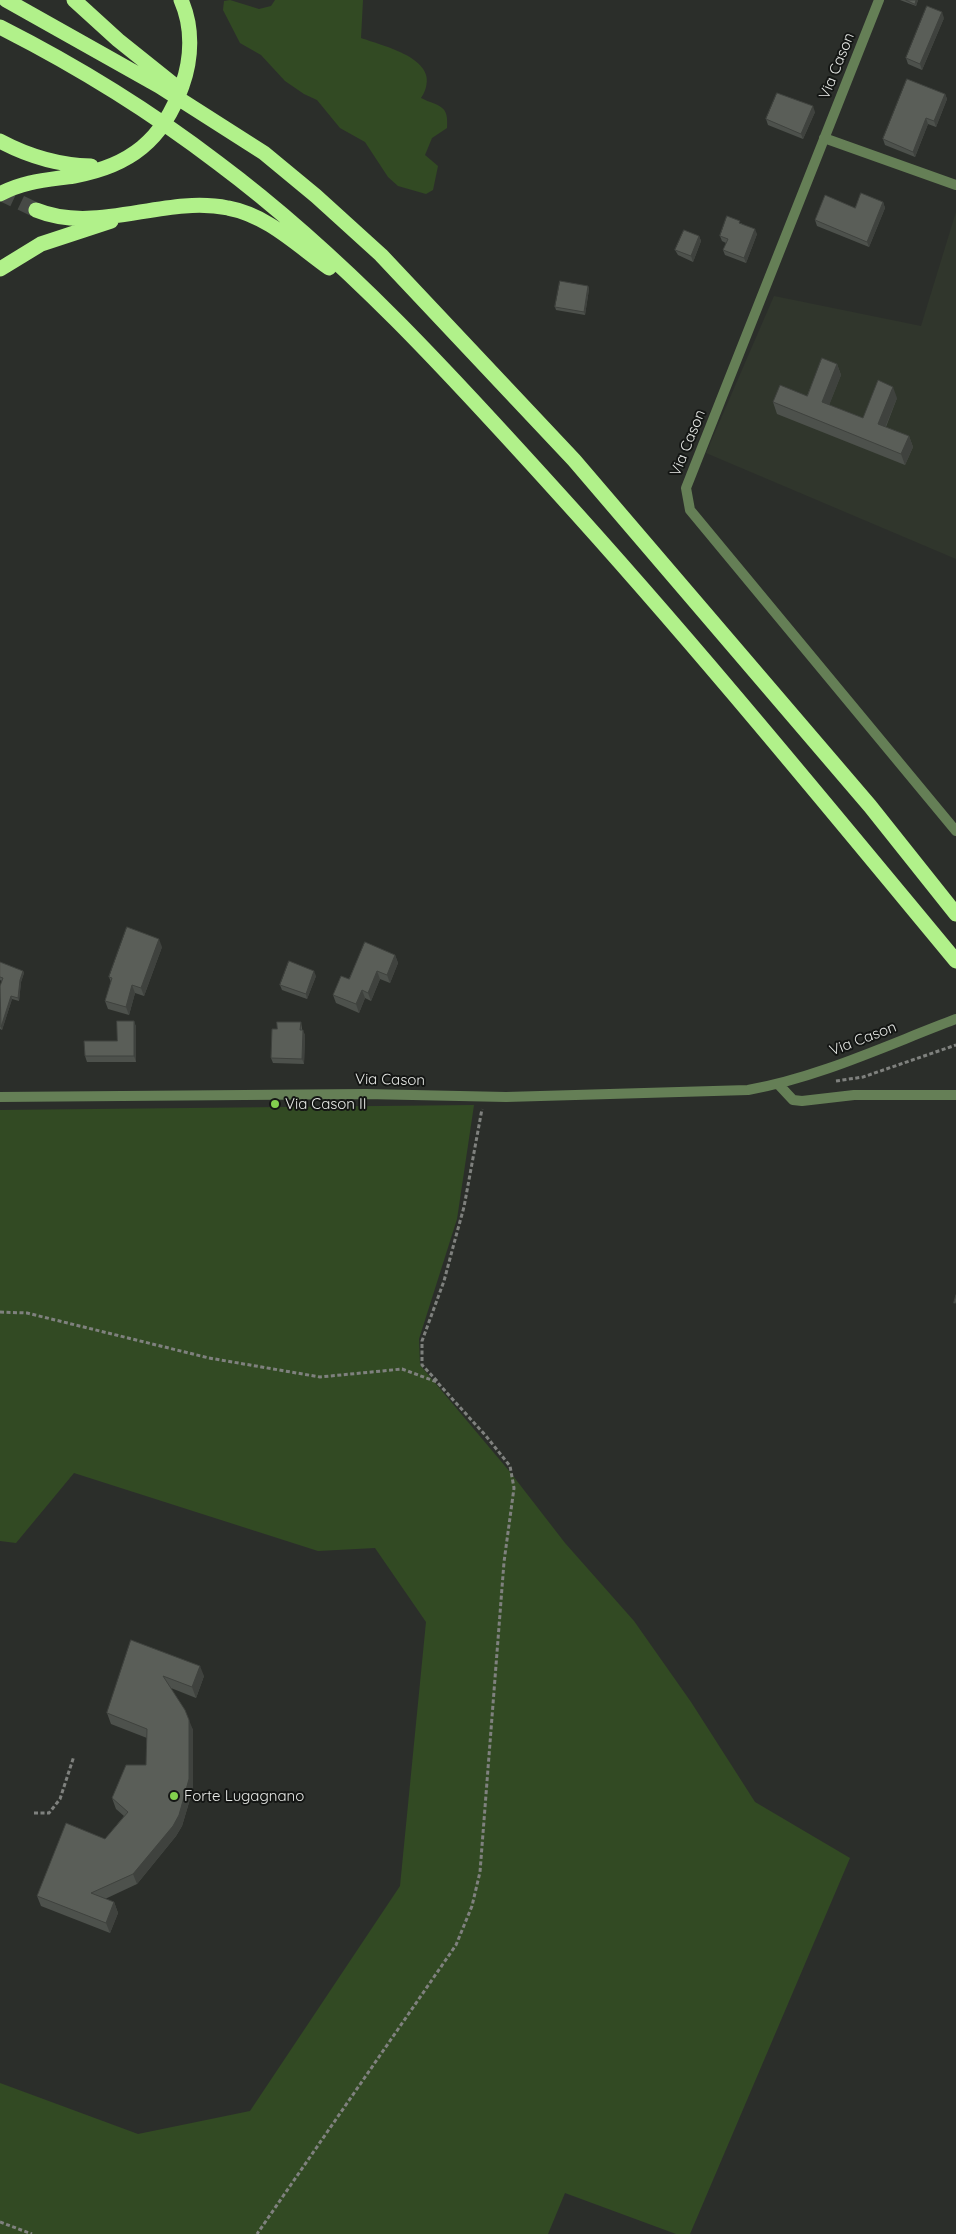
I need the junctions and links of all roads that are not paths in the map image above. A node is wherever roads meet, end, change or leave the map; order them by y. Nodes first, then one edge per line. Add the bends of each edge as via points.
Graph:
1 (6, 0) edge
2 (74, 0) edge
3 (181, 0) edge
4 (879, 0) edge
5 (0, 27) edge
6 (824, 138) junction
7 (0, 141) edge
8 (264, 154) junction
9 (114, 164) junction
10 (956, 185) edge
11 (0, 194) edge
12 (36, 210) tunnel mouth
13 (139, 212) junction
14 (0, 269) edge
15 (385, 310) junction
16 (956, 831) edge
17 (956, 914) edge
18 (956, 961) edge
19 (954, 1020) edge
20 (779, 1085) junction
21 (956, 1095) edge
22 (0, 1097) edge

1 - 8 highway via 150,81
2 - 8 highway via 145,62
3 - 9 highway via 190,43 185,78 177,100 156,135 137,152
4 - 6 street, Via Cason
5 - 15 highway via 99,82 214,159 309,238
6 - 10 street
6 - 16 street, Via Cason via 686,488 690,510
7 - 9 highway via 52,162
8 - 17 highway via 381,255 574,460 870,806
9 - 11 highway via 88,172 28,182
12 - 13 highway via 73,219
13 - 14 highway via 41,244
13 - 15 highway via 196,204 229,208 250,215 273,227
15 - 18 highway via 484,412 612,553 748,709
19 - 20 street, Via Cason
20 - 21 street via 793,1100 802,1101 854,1095
20 - 22 street, Via Cason via 703,1093

